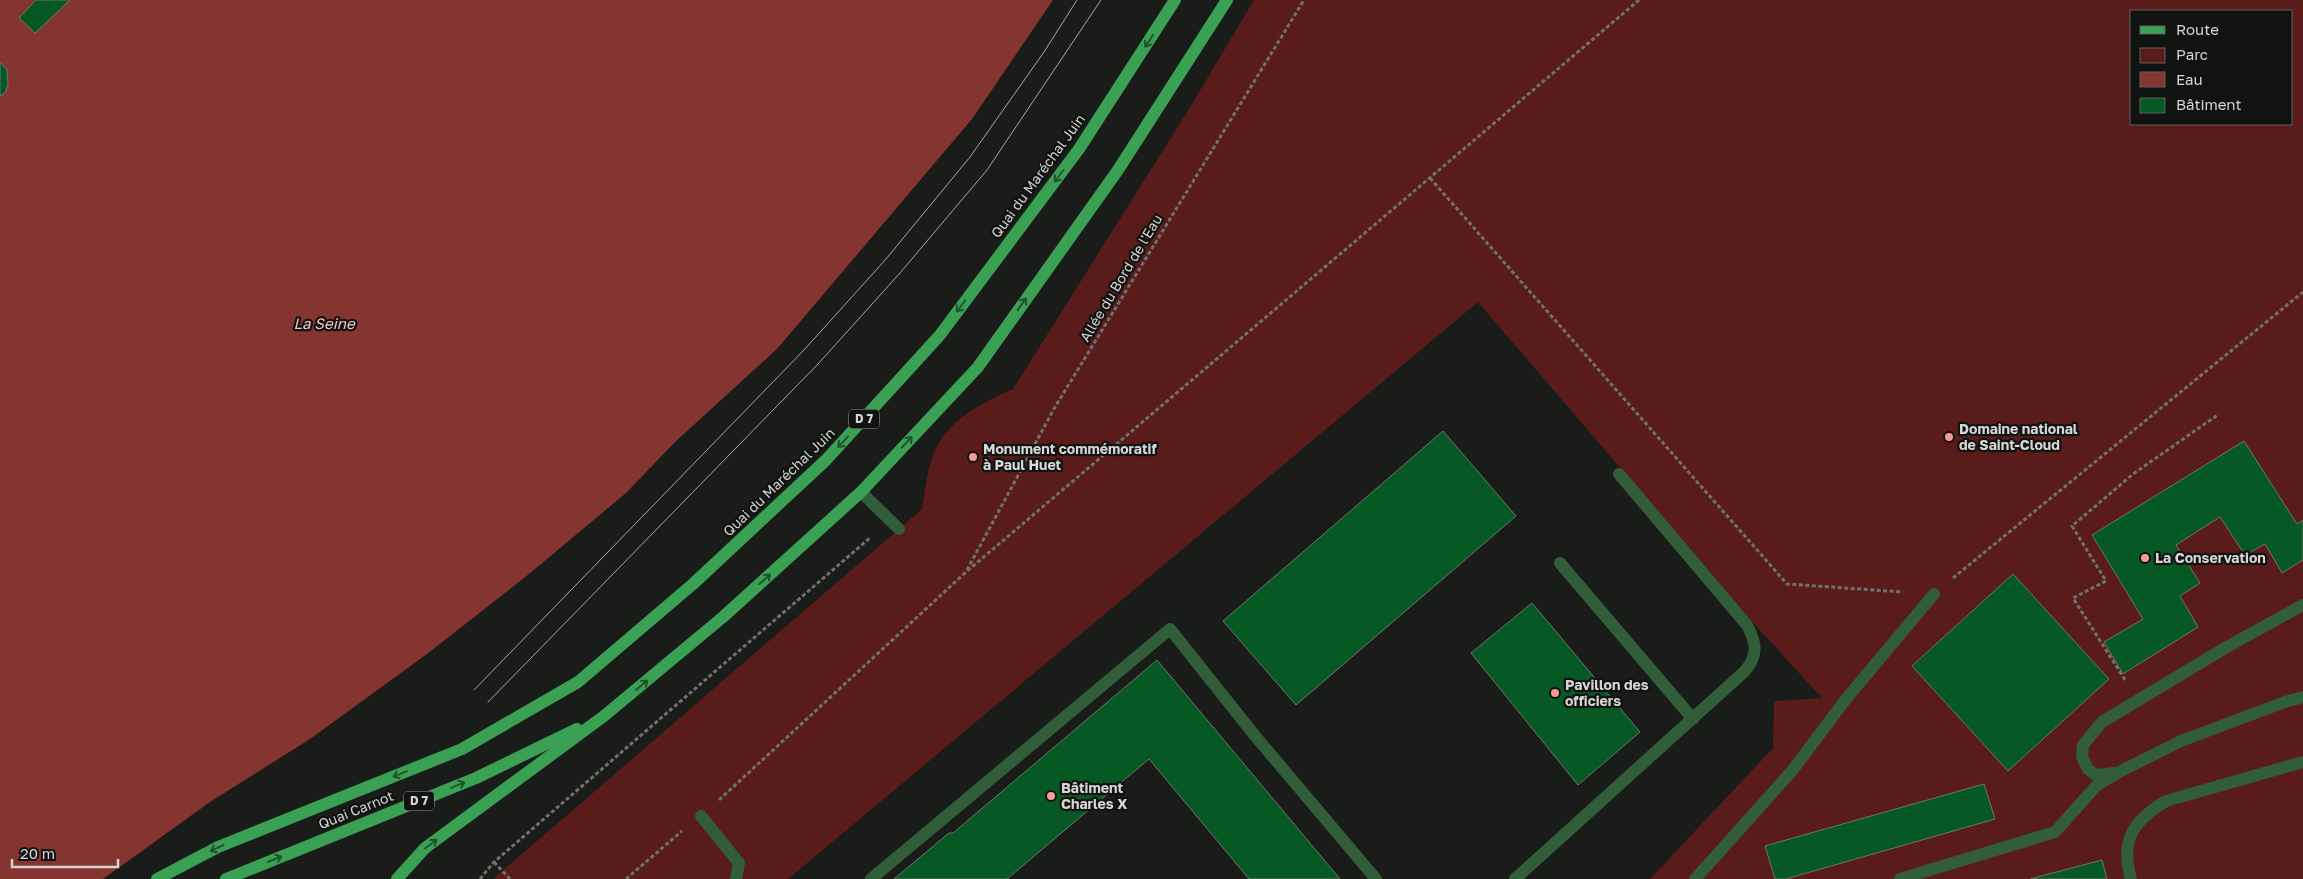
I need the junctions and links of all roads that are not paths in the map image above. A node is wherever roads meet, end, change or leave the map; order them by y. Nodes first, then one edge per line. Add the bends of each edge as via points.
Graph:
1 (1175, 0) edge
2 (1227, 0) edge
3 (1619, 474) dead end
4 (861, 492) junction
5 (894, 525) road end
6 (1560, 563) dead end
7 (1934, 594) road end
8 (2303, 605) edge
9 (2303, 697) edge
10 (604, 716) junction
11 (1693, 719) junction
12 (462, 749) joint
13 (2303, 762) edge
14 (2119, 772) junction
15 (701, 816) road end
16 (157, 879) edge
17 (226, 879) edge
18 (397, 879) edge
19 (736, 879) edge
20 (871, 879) edge
21 (1376, 879) edge
22 (1515, 879) edge
23 (1696, 879) edge
24 (1900, 879) edge
25 (2132, 879) edge

1 -> 12 main road, Quai du Maréchal Juin / D 7 via 1079,149 940,335 826,460 693,584 578,682
4 -> 2 main road, D 7 via 978,367 1118,170
3 - 11 lane via 1747,624 1755,642 1756,651 1751,664
4 - 5 lane
10 -> 4 main road, D 7 via 723,617
6 - 11 lane
7 - 23 lane via 1846,699 1792,771
8 - 14 lane via 2102,722 2083,745 2082,757 2088,769 2096,775
9 - 14 lane via 2181,742
17 -> 10 main road, Quai Carnot / D 7 via 476,778
18 -> 10 main road, D 7 via 425,848
11 - 22 lane
12 -> 16 main road, Quai Carnot / D 7 via 218,847
13 - 25 lane via 2166,801 2150,811 2128,843 2126,861
14 - 24 lane via 2097,786 2055,832
15 - 19 lane via 739,863
20 - 21 lane via 1170,629

